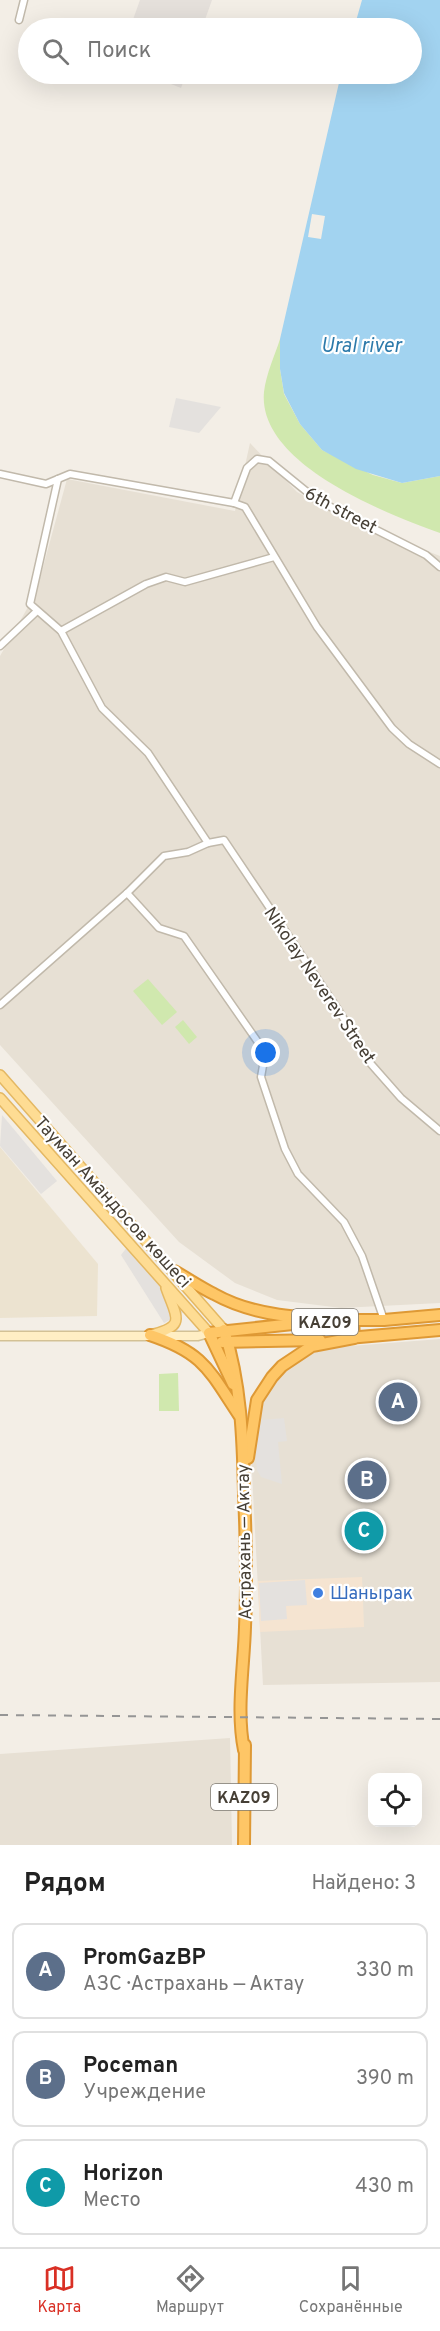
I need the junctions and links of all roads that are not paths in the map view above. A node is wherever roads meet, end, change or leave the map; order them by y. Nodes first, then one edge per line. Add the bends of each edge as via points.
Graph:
1 (24, 0) edge
2 (20, 18) edge
3 (0, 474) edge
4 (58, 479) junction
5 (234, 503) junction
6 (274, 557) junction
7 (440, 567) edge
8 (37, 611) junction
9 (61, 631) junction
10 (0, 646) edge
11 (440, 764) edge
12 (208, 843) junction
13 (126, 893) junction
14 (0, 1005) edge
15 (0, 1075) edge
16 (0, 1098) edge
17 (440, 1131) edge
18 (174, 1270) junction
19 (163, 1281) junction
20 (440, 1315) edge
21 (353, 1319) junction
22 (384, 1320) junction
23 (224, 1330) junction
24 (440, 1330) edge
25 (150, 1335) junction
26 (0, 1336) edge
27 (208, 1337) junction
28 (354, 1338) junction
29 (228, 1342) junction
30 (238, 1395) junction
31 (241, 1418) junction
32 (244, 1476) junction
33 (244, 1845) edge

1 - 2 street
3 - 4 street via 46,484
4 - 5 street via 70,474
4 - 8 street via 29,601
5 - 6 street via 245,507 251,515
5 - 7 street, 6th street via 247,468 257,459 269,461 317,500 426,555
6 - 9 street via 185,582 166,577
6 - 11 street via 317,627 392,728
8 - 9 street
8 - 10 street
9 - 12 street via 102,708 148,753
12 - 13 street via 164,856
12 - 17 street, Nikolay Neverev Street via 224,840 371,1064 401,1098
13 - 14 street
13 - 22 street via 159,928 184,936 260,1045 264,1060 261,1077 285,1149 298,1174 344,1222 362,1256
15 - 18 main road, Тауман Амандосов көшесі
16 - 19 main road, Тауман Амандосов көшесі
18 - 21 highway via 214,1294 266,1313
18 - 23 main road, Тауман Амандосов көшесі
19 - 25 main road via 177,1321 169,1331
19 - 27 main road, Тауман Амандосов көшесі
20 - 22 highway, KAZ09
21 - 22 highway, KAZ09
21 - 23 highway, KAZ09
21 - 28 highway
23 - 27 highway, KAZ09
23 - 29 highway, Астрахань — Актау / KAZ09
24 - 28 highway, KAZ09
25 - 26 main road
25 - 27 main road
25 - 31 highway via 174,1343 198,1358 218,1380
27 - 29 highway, KAZ09
27 - 30 highway, Астрахань — Актау / KAZ09
28 - 29 highway, KAZ09
28 - 32 highway via 312,1346 272,1377 257,1400
29 - 30 highway, Астрахань — Актау / KAZ09
30 - 31 highway, Астрахань — Актау / KAZ09
31 - 32 highway, Астрахань — Актау / KAZ09
32 - 33 highway, Астрахань — Актау / KAZ09 via 247,1577 240,1718

